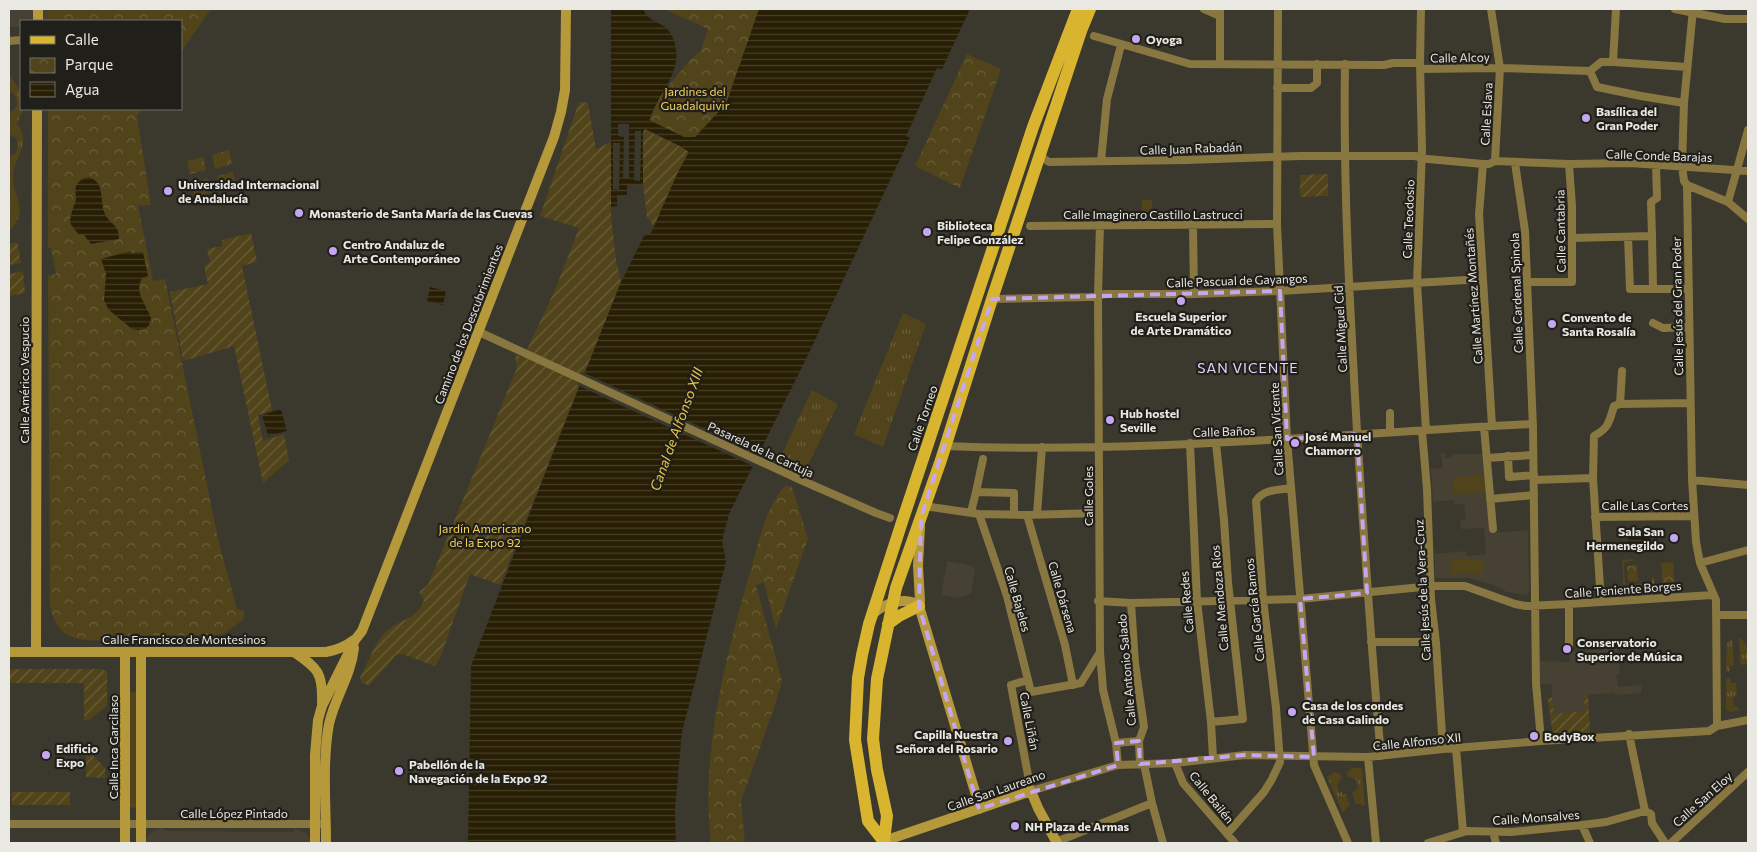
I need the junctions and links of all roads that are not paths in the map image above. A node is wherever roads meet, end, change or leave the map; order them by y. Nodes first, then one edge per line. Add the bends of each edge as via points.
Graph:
1 (566, 9) edge
2 (1078, 9) edge
3 (1090, 9) edge
4 (1204, 9) edge
5 (1278, 9) edge
6 (1421, 9) edge
7 (1491, 9) edge
8 (1616, 9) edge
9 (1675, 9) edge
10 (1693, 10) edge
11 (1220, 12) edge
12 (1748, 19) edge
13 (1094, 36) dead end
14 (1121, 45) junction
15 (1613, 62) junction
16 (1220, 64) junction
17 (1277, 64) junction
18 (1317, 64) junction
19 (1345, 64) junction
20 (1420, 66) junction
21 (1687, 67) junction
22 (1500, 68) junction
23 (1590, 71) junction
24 (1277, 88) junction
25 (1684, 103) junction
26 (37, 110) edge
27 (1748, 130) edge
28 (1344, 155) junction
29 (1040, 156) junction
30 (1276, 156) junction
31 (1421, 158) junction
32 (1101, 161) junction
33 (1496, 161) junction
34 (1515, 163) junction
35 (1483, 164) junction
36 (1568, 164) junction
37 (1656, 165) junction
38 (1682, 166) junction
39 (1737, 170) junction
40 (1748, 170) edge
41 (1687, 185) junction
42 (1728, 202) junction
43 (1748, 219) edge
44 (1100, 224) junction
45 (1277, 224) junction
46 (1193, 225) junction
47 (1030, 226) dead end
48 (1652, 236) junction
49 (1628, 237) junction
50 (1573, 238) junction
51 (1483, 279) junction
52 (1527, 282) junction
53 (1417, 283) junction
54 (1348, 286) junction
55 (1653, 289) junction
56 (1689, 289) junction
57 (1280, 291) junction
58 (1194, 294) junction
59 (1098, 295) junction
60 (992, 299) junction
61 (1653, 324) dead end
62 (1689, 327) junction
63 (478, 332) junction
64 (1622, 371) dead end
65 (1690, 403) junction
66 (1620, 404) junction
67 (1390, 413) dead end
68 (1533, 424) junction
69 (1488, 427) junction
70 (1424, 430) junction
71 (1390, 432) junction
72 (1357, 434) junction
73 (1287, 439) junction
74 (1190, 443) junction
75 (1216, 443) junction
76 (945, 446) junction
77 (1042, 447) junction
78 (1099, 447) junction
79 (1533, 455) junction
80 (1508, 456) junction
81 (1487, 458) junction
82 (983, 459) dead end
83 (1534, 478) junction
84 (1593, 478) junction
85 (1692, 480) junction
86 (1748, 485) edge
87 (1291, 488) junction
88 (976, 492) junction
89 (1534, 495) junction
90 (1490, 498) junction
91 (923, 511) junction
92 (971, 512) junction
93 (1099, 513) junction
94 (980, 514) junction
95 (1014, 514) junction
96 (1037, 514) junction
97 (1027, 515) junction
98 (1694, 516) junction
99 (1595, 517) junction
100 (891, 518) junction
101 (1493, 529) dead end
102 (1748, 550) edge
103 (1700, 563) junction
104 (1432, 586) junction
105 (1367, 593) junction
106 (1715, 597) junction
107 (1300, 599) junction
108 (1263, 600) junction
109 (1098, 601) junction
110 (1197, 601) junction
111 (1230, 601) junction
112 (1131, 602) junction
113 (1601, 602) junction
114 (886, 604) junction
115 (1569, 604) junction
116 (1535, 606) junction
117 (915, 608) junction
118 (1716, 615) junction
119 (1748, 615) edge
120 (888, 624) junction
121 (355, 640) junction
122 (1371, 642) junction
123 (1436, 642) junction
124 (1570, 645) dead end
125 (9, 652) edge
126 (36, 652) junction
127 (125, 652) junction
128 (141, 652) junction
129 (294, 652) junction
130 (1100, 652) junction
131 (1028, 680) junction
132 (1073, 685) junction
133 (322, 706) junction
134 (1748, 720) edge
135 (1211, 722) junction
136 (1717, 726) junction
137 (1629, 734) junction
138 (1541, 740) junction
139 (1139, 741) junction
140 (1116, 743) junction
141 (1456, 748) junction
142 (1443, 749) junction
143 (1279, 756) junction
144 (1381, 756) junction
145 (1368, 757) junction
146 (1213, 758) junction
147 (1314, 758) junction
148 (1175, 763) junction
149 (1142, 764) junction
150 (1118, 765) junction
151 (1748, 772) edge
152 (1031, 791) junction
153 (1152, 803) junction
154 (979, 810) junction
155 (1645, 811) junction
156 (9, 824) edge
157 (125, 824) junction
158 (141, 824) junction
159 (315, 824) junction
160 (326, 824) junction
161 (1582, 825) junction
162 (1463, 832) junction
163 (1493, 832) junction
164 (1227, 834) junction
165 (1676, 841) edge
166 (1056, 842) edge
167 (125, 843) edge
168 (141, 843) edge
169 (315, 843) edge
170 (326, 843) edge
171 (882, 843) edge
172 (1163, 843) edge
173 (1235, 843) edge
174 (1348, 843) edge
175 (1376, 843) edge
176 (1428, 843) edge
177 (1496, 843) edge
178 (1590, 843) edge
179 (1665, 843) edge

1 - 63 street, Camino de los Descubrimientos via 565,90 561,112
2 - 100 main road, Calle Torneo
3 - 29 main road
4 - 11 street
5 - 17 street, Calle San Vicente
6 - 20 street, Calle Teodosio
7 - 22 street, Calle Eslava
8 - 15 street
9 - 10 street
10 - 12 street via 1725,19
10 - 21 street, Calle Jesús del Gran Poder
11 - 16 street
13 - 14 street, Calle Alcoy
14 - 16 street, Calle Alcoy via 1190,64
14 - 32 street via 1107,99
15 - 21 street
15 - 23 street via 1601,62
16 - 17 street, Calle Alcoy
17 - 18 street, Calle Alcoy
17 - 24 street, Calle San Vicente
18 - 19 street, Calle Alcoy
18 - 24 street via 1317,83 1311,88
19 - 20 street, Calle Alcoy
19 - 28 street, Calle Miguel Cid
20 - 22 street, Calle Alcoy
20 - 31 street, Calle Teodosio
21 - 25 street, Calle Jesús del Gran Poder
22 - 23 street, Calle Alcoy
22 - 33 street, Calle Eslava
23 - 25 street via 1597,87
24 - 30 street, Calle San Vicente
25 - 38 street, Calle Jesús del Gran Poder
26 - 126 street, Calle Américo Vespucio
27 - 39 street
28 - 30 street, Calle Juan Rabadán
28 - 31 street, Calle Juan Rabadán
28 - 54 street, Calle Miguel Cid
29 - 32 street, Calle Juan Rabadán via 1049,162
29 - 60 main road
30 - 32 street, Calle Juan Rabadán
30 - 45 street, Calle San Vicente
31 - 35 street, Calle Juan Rabadán
31 - 53 street, Calle Teodosio
33 - 34 street, Calle Conde Barajas
33 - 35 street, Calle Conde Barajas
34 - 36 street, Calle Conde Barajas
34 - 52 street, Calle Cardenal Spinola via 1525,231
35 - 51 street, Calle Martínez Montañés via 1479,214
36 - 37 street, Calle Conde Barajas
36 - 50 street, Calle Cantabria
37 - 38 street, Calle Conde Barajas
37 - 48 street via 1657,198 1651,202
38 - 39 street, Calle Conde Barajas
38 - 41 street, Calle Jesús del Gran Poder
39 - 40 street, Calle Conde Barajas
39 - 42 street
41 - 42 street
41 - 56 street, Calle Jesús del Gran Poder
42 - 43 street
44 - 46 street, Calle Imaginero Castillo Lastrucci
44 - 47 street, Calle Imaginero Castillo Lastrucci
44 - 59 street, Calle Goles
45 - 46 street, Calle Imaginero Castillo Lastrucci
45 - 57 street, Calle San Vicente
46 - 58 street
48 - 49 street
48 - 55 street
49 - 50 street
49 - 55 street via 1630,290
50 - 52 street, Calle Cantabria via 1572,282
51 - 53 street, Calle Pascual de Gayangos
51 - 69 street, Calle Martínez Montañés
52 - 68 street, Calle Cardenal Spinola
53 - 54 street, Calle Pascual de Gayangos
53 - 70 street, Calle Teodosio
54 - 57 street, Calle Pascual de Gayangos
54 - 72 street, Calle Miguel Cid
55 - 56 street
56 - 62 street, Calle Jesús del Gran Poder
57 - 58 street, Calle Pascual de Gayangos
57 - 73 street, Calle San Vicente
58 - 59 street, Calle Pascual de Gayangos
59 - 60 street, Calle Pascual de Gayangos
59 - 78 street, Calle Goles
60 - 76 main road
61 - 62 street via 1663,328
62 - 65 street, Calle Jesús del Gran Poder
63 - 100 street, Pasarela de la Cartuja
63 - 121 street, Camino de los Descubrimientos via 366,621
64 - 66 street
65 - 66 street
65 - 85 street, Calle Jesús del Gran Poder
66 - 84 street via 1614,406 1604,431 1594,436
67 - 71 street
68 - 69 street, Calle Baños
68 - 79 street, Calle Cardenal Spinola
69 - 70 street, Calle Baños
69 - 81 street, Calle Martínez Montañés
70 - 71 street, Calle Baños
70 - 104 street, Calle Jesús de la Vera-Cruz
71 - 72 street, Calle Baños
72 - 73 street, Calle Baños
72 - 105 street, Calle Miguel Cid
73 - 75 street, Calle Baños
73 - 87 street, Calle San Vicente
74 - 75 street, Calle Baños
74 - 78 street, Calle Baños
74 - 110 street, Calle Redes
75 - 111 street, Calle Mendoza Ríos
76 - 77 street, Calle Baños
76 - 91 main road
77 - 78 street, Calle Baños
77 - 96 street
78 - 93 street, Calle Goles
79 - 80 street
79 - 83 street, Calle Cardenal Spinola
80 - 81 street
80 - 83 street via 1509,478
81 - 90 street, Calle Martínez Montañés
82 - 88 street
83 - 84 street
83 - 89 street, Calle Cardenal Spinola
84 - 99 street
85 - 86 street
85 - 98 street, Calle Jesús del Gran Poder
87 - 107 street, Calle San Vicente
87 - 108 street, Calle García Ramos via 1267,492 1256,502
88 - 92 street
88 - 95 street via 1014,493
89 - 90 street
89 - 116 street, Calle Cardenal Spinola
90 - 101 street, Calle Martínez Montañés
91 - 92 street
91 - 114 main road via 896,588 884,598
91 - 117 street via 918,566 920,601
92 - 94 street
93 - 96 street
93 - 109 street, Calle Goles
94 - 95 street
94 - 131 street, Calle Bajeles via 1007,596
95 - 97 street
96 - 97 street
97 - 132 street, Calle Dársena via 1065,645
98 - 99 street, Calle Las Cortes
98 - 103 street, Calle Jesús del Gran Poder
99 - 113 street
100 - 114 main road, Calle Torneo
102 - 103 street
103 - 106 street, Calle Jesús del Gran Poder
104 - 105 street, Calle Teniente Borges
104 - 116 street, Calle Teniente Borges via 1465,586 1515,604
104 - 123 street, Calle Jesús de la Vera-Cruz
105 - 107 street, Calle Teniente Borges
105 - 122 street, Calle Miguel Cid
106 - 113 street, Calle Teniente Borges
106 - 118 street
107 - 108 street, Calle Teniente Borges
107 - 147 street, Calle San Vicente
108 - 111 street, Calle Teniente Borges
108 - 143 street, Calle García Ramos
109 - 112 street, Calle Teniente Borges
109 - 130 street, Calle Goles
110 - 111 street, Calle Teniente Borges
110 - 112 street, Calle Teniente Borges
110 - 135 street, Calle Redes
111 - 135 street, Calle Mendoza Ríos via 1243,719
112 - 139 street, Calle Antonio Salado via 1144,727
113 - 115 street, Calle Teniente Borges
114 - 117 street
114 - 120 main road, Calle Torneo
114 - 171 main road, Calle Torneo via 873,614 862,655 855,740 868,821
115 - 116 street, Calle Teniente Borges
115 - 124 street
116 - 138 street, Calle Cardenal Spinola
117 - 120 main road
117 - 154 street
118 - 119 street
118 - 136 street
120 - 171 main road, Calle Torneo via 877,679 873,739 887,816
121 - 129 street, Calle Francisco de Montesinos via 337,650
121 - 133 street, Camino de los Descubrimientos
121 - 160 street, Camino de los Descubrimientos via 353,663 334,708 327,736
122 - 123 street
122 - 144 street, Calle Miguel Cid
123 - 142 street, Calle Jesús de la Vera-Cruz
125 - 126 street, Calle Francisco de Montesinos
126 - 127 street, Calle Francisco de Montesinos
127 - 128 street, Calle Francisco de Montesinos
127 - 157 street, Calle Inca Garcilaso
128 - 129 street, Calle Francisco de Montesinos
128 - 158 street
129 - 133 street via 318,672 322,682
130 - 132 street via 1081,683
130 - 140 street, Calle Goles via 1103,690
131 - 132 street, Calle Bajeles via 1031,692
131 - 152 street, Calle Liñán via 1011,685
133 - 159 street, Camino de los Descubrimientos via 316,736
134 - 136 street, Calle Alfonso XII
135 - 146 street, Calle Redes
136 - 137 street, Calle Alfonso XII via 1709,731
137 - 138 street, Calle Alfonso XII
137 - 155 street
138 - 141 street, Calle Alfonso XII
139 - 140 street
139 - 149 street, Calle Antonio Salado
140 - 150 street, Calle Goles
141 - 142 street, Calle Alfonso XII
141 - 162 street
142 - 144 street, Calle Alfonso XII
143 - 146 street, Calle Alfonso XII
143 - 147 street, Calle Alfonso XII
143 - 164 street via 1280,762 1264,792
144 - 145 street, Calle Alfonso XII
145 - 147 street, Calle Alfonso XII
145 - 175 street
146 - 148 street, Calle Alfonso XII
147 - 174 street, Calle San Vicente via 1314,765
148 - 149 street, Calle Alfonso XII
148 - 164 street, Calle Bailén via 1182,783
149 - 150 street, Calle Alfonso XII
149 - 153 street, Calle Antonio Salado
150 - 152 street, Calle San Laureano
151 - 165 street, Calle San Eloy
152 - 154 street, Calle San Laureano
152 - 166 street
153 - 166 street
153 - 172 street, Calle Antonio Salado
154 - 171 street, Calle San Laureano
155 - 161 street, Calle Monsalves
155 - 179 street via 1650,814
156 - 157 street, Calle López Pintado
157 - 158 street, Calle López Pintado
157 - 167 street, Calle Inca Garcilaso
158 - 159 street, Calle López Pintado
158 - 168 street
159 - 160 street, Calle López Pintado
159 - 169 street, Camino de los Descubrimientos
160 - 170 street, Camino de los Descubrimientos
161 - 163 street, Calle Monsalves
161 - 178 street
162 - 163 street, Calle Monsalves
162 - 176 street, Calle Monsalves
163 - 177 street
164 - 173 street, Calle Bailén

